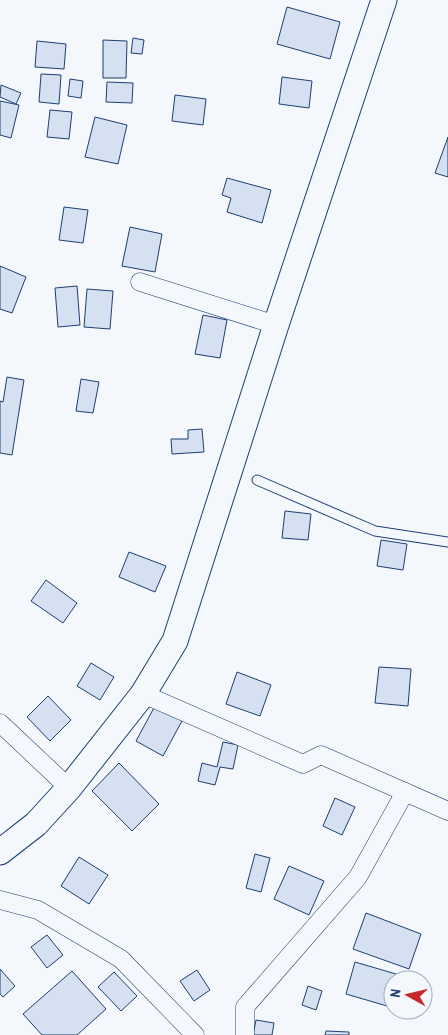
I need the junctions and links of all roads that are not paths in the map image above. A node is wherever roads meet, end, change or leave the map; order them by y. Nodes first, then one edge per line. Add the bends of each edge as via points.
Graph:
1 (384, 0) edge
2 (140, 282) dead end
3 (276, 325) junction
4 (257, 480) dead end
5 (448, 542) edge
6 (143, 694) junction
7 (0, 723) edge
8 (69, 788) junction
9 (405, 792) junction
10 (448, 810) edge
11 (0, 852) edge
12 (0, 900) edge
13 (195, 1035) edge
14 (245, 1035) edge

1 - 3 street
2 - 3 street
3 - 6 street via 175,641
4 - 5 lane via 375,531
6 - 8 street
6 - 9 street via 303,764 321,754
7 - 8 street
8 - 11 street via 36,824
9 - 10 street
9 - 14 street via 358,877 245,1007
12 - 13 street via 38,910 121,959

